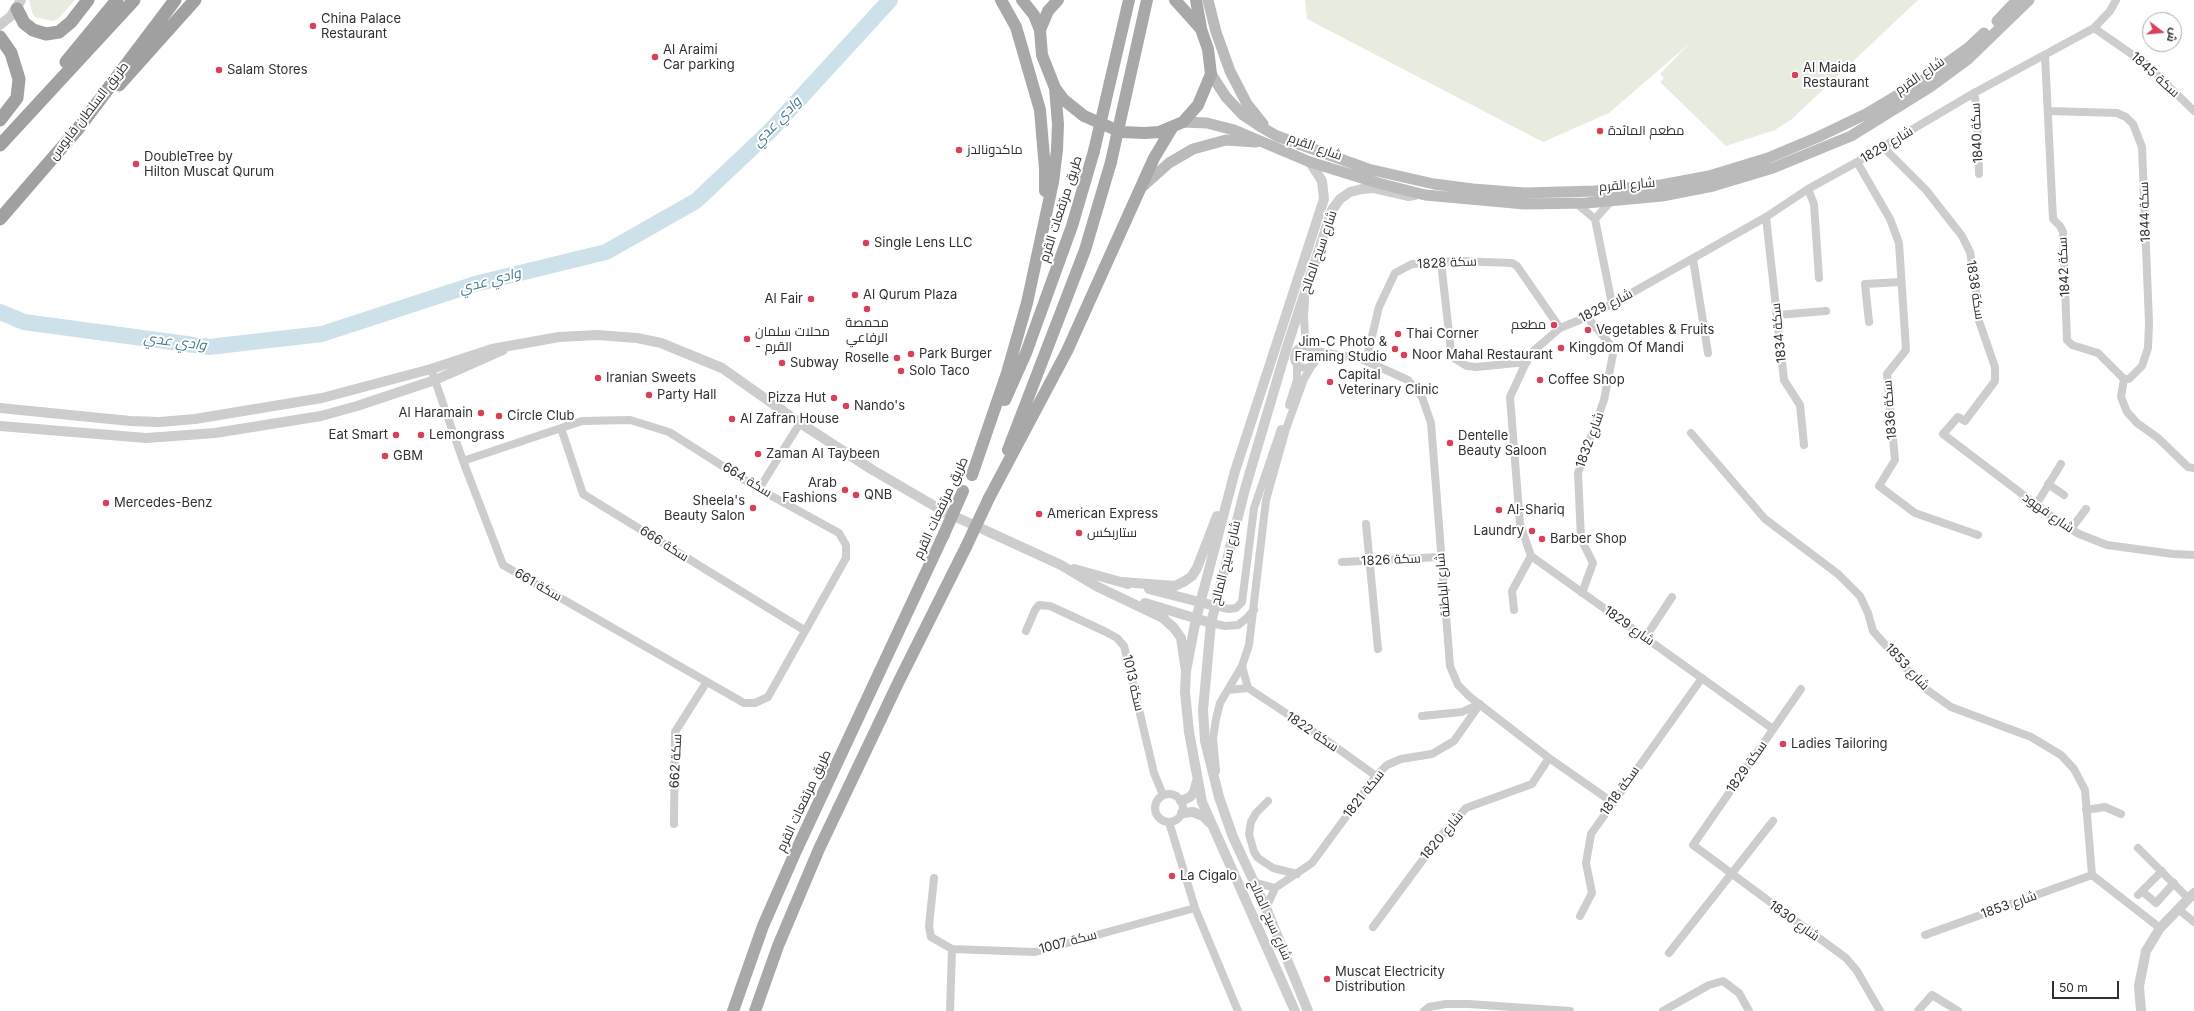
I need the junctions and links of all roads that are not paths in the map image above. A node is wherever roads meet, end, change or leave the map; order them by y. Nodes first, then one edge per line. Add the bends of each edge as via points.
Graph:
1 (88, 0) edge
2 (117, 0) edge
3 (134, 0) edge
4 (175, 0) edge
5 (195, 0) edge
6 (1001, 0) edge
7 (1022, 0) edge
8 (1058, 0) edge
9 (1129, 0) edge
10 (1147, 0) edge
11 (1175, 0) edge
12 (1196, 0) edge
13 (1208, 0) edge
14 (2017, 0) edge
15 (2029, 0) edge
16 (2116, 0) edge
17 (19, 5) edge
18 (0, 25) edge
19 (2094, 28) junction
20 (1040, 30) junction
21 (1201, 30) junction
22 (0, 37) edge
23 (2045, 55) junction
24 (1211, 74) junction
25 (1056, 88) junction
26 (1974, 93) junction
27 (2048, 111) junction
28 (2194, 111) edge
29 (0, 120) edge
30 (1177, 125) junction
31 (77, 130) junction
32 (1277, 136) junction
33 (0, 141) edge
34 (1265, 143) junction
35 (0, 145) edge
36 (1883, 147) junction
37 (1310, 162) junction
38 (1857, 162) junction
39 (1979, 174) dead end
40 (1141, 188) junction
41 (1808, 189) junction
42 (1425, 195) junction
43 (1611, 201) junction
44 (1576, 203) junction
45 (3, 215) edge
46 (1766, 217) junction
47 (1595, 219) junction
48 (1042, 231) junction
49 (1693, 258) junction
50 (1441, 262) junction
51 (1819, 278) dead end
52 (1901, 282) junction
53 (1308, 285) junction
54 (1612, 304) junction
55 (1826, 311) dead end
56 (1777, 315) junction
57 (1587, 317) junction
58 (1869, 322) dead end
59 (1560, 328) junction
60 (508, 347) junction
61 (1310, 347) junction
62 (1708, 353) dead end
63 (1330, 354) junction
64 (1366, 361) junction
65 (1527, 362) junction
66 (1297, 364) junction
67 (1313, 365) junction
68 (431, 369) junction
69 (2124, 379) junction
70 (434, 380) junction
71 (0, 408) edge
72 (800, 423) junction
73 (0, 426) edge
74 (561, 428) junction
75 (1691, 434) dead end
76 (1943, 434) joint
77 (1804, 445) dead end
78 (463, 460) junction
79 (2061, 464) dead end
80 (2194, 468) edge
81 (972, 475) junction
82 (2048, 484) junction
83 (760, 488) junction
84 (1229, 493) junction
85 (2064, 495) dead end
86 (989, 498) junction
87 (2036, 505) junction
88 (2086, 509) dead end
89 (1366, 524) dead end
90 (2071, 529) junction
91 (1978, 535) dead end
92 (2194, 555) edge
93 (1531, 556) junction
94 (1440, 557) junction
95 (1369, 560) junction
96 (1342, 562) dead end
97 (1061, 565) junction
98 (1122, 582) junction
99 (1582, 593) junction
100 (1118, 595) junction
101 (1672, 597) dead end
102 (1200, 602) junction
103 (1215, 606) junction
104 (1254, 609) junction
105 (1514, 610) dead end
106 (1196, 619) junction
107 (1211, 623) junction
108 (804, 630) junction
109 (1026, 631) dead end
110 (1645, 638) junction
111 (1378, 649) dead end
112 (1242, 666) junction
113 (1186, 671) junction
114 (1702, 678) junction
115 (706, 683) junction
116 (1248, 688) junction
117 (1801, 689) dead end
118 (1228, 690) junction
119 (755, 703) joint
120 (1480, 704) junction
121 (1422, 716) dead end
122 (1773, 729) junction
123 (1549, 758) junction
124 (1376, 776) junction
125 (1197, 779) junction
126 (1163, 795) junction
127 (1219, 798) junction
128 (1181, 801) junction
129 (1268, 801) dead end
130 (1612, 802) junction
131 (2086, 810) junction
132 (1182, 813) junction
133 (2121, 814) dead end
134 (1773, 821) dead end
135 (1169, 822) junction
136 (674, 824) dead end
137 (1214, 827) junction
138 (1693, 845) joint
139 (2138, 848) dead end
140 (2162, 871) junction
141 (1298, 874) junction
142 (2092, 875) junction
143 (1732, 876) junction
144 (934, 878) dead end
145 (1252, 882) junction
146 (2174, 884) junction
147 (1275, 888) junction
148 (2191, 896) edge
149 (1195, 908) junction
150 (1266, 908) junction
151 (2178, 909) junction
152 (1580, 916) dead end
153 (2194, 922) edge
154 (1373, 927) dead end
155 (2160, 928) junction
156 (1926, 935) dead end
157 (952, 949) junction
158 (1669, 953) dead end
159 (1428, 1010) edge
160 (733, 1011) edge
161 (755, 1011) edge
162 (950, 1011) edge
163 (1238, 1011) edge
164 (1295, 1011) edge
165 (1308, 1011) edge
166 (1570, 1011) edge
167 (1662, 1011) edge
168 (1749, 1011) edge
169 (1880, 1011) edge
170 (1918, 1011) edge
171 (1958, 1011) edge
172 (2141, 1011) edge

1 - 17 highway via 71,22 58,32 46,34 33,30 24,23
2 - 33 highway
3 - 35 highway
4 - 31 highway, طريق السلطان قابوس
5 - 31 highway
6 - 48 main road via 1016,27 1040,110 1045,169
7 - 20 main road via 1034,15
8 - 20 main road via 1048,11
9 - 81 main road, طريق مرتفعات القرم, bridge via 1094,151 1072,226 1026,353
10 - 86 main road, bridge via 1111,162 1085,250
11 - 21 main road
12 - 21 main road
13 - 32 main road via 1230,71 1258,119
14 - 32 main road, شارع القرم via 1963,52 1923,80 1844,126 1768,158 1709,176 1660,185 1595,191 1524,193 1473,189 1434,184 1368,169
15 - 43 main road, شارع القرم via 1968,59 1930,87 1872,124 1826,147 1773,168 1713,186 1662,196
16 - 19 street, 1829 شارع via 2110,11
17 - 18 street
19 - 23 street, 1829 شارع
19 - 28 street, 1845 سكة via 2146,64
20 - 25 main road via 1042,55
21 - 24 main road via 1208,49
22 - 29 highway via 11,53 19,79 18,98
23 - 26 street, 1829 شارع
23 - 27 street, سكة 1842
24 - 30 main road via 1198,105
24 - 32 main road, شارع القرم via 1226,97 1243,114
25 - 30 main road via 1064,100 1084,116 1121,132 1145,133
25 - 48 main road via 1057,150
26 - 36 street, 1829 شارع
26 - 39 street, سكة 1840 via 1977,109
27 - 69 street, سكة 1842 via 2053,219 2063,232 2067,340 2072,345 2098,353
27 - 69 street, سكة 1844 via 2117,113 2134,124 2142,147 2150,323 2148,348 2142,366 2129,379
30 - 34 main road, شارع القرم via 1207,123 1234,130
30 - 40 main road via 1159,148
31 - 45 highway, طريق السلطان قابوس
34 - 37 main road, شارع القرم
34 - 40 main road via 1226,140 1193,149 1169,163
36 - 38 street, 1829 شارع
36 - 76 street, 1838 سكة via 1926,190 1962,236 1970,252 1978,318 1995,367 1996,381 1965,421 1958,417
37 - 42 main road, شارع القرم
37 - 84 street, شارع سيح المالح via 1322,181 1324,199
38 - 41 street, 1829 شارع
38 - 52 street, سكة 1836 via 1896,231
40 - 86 main road via 1067,351
41 - 46 street, 1829 شارع
41 - 51 street via 1814,204
42 - 44 main road, شارع القرم via 1525,204
42 - 53 street, شارع سيح المالح via 1408,196 1373,188 1350,192 1340,199 1332,210
43 - 44 main road, شارع القرم
43 - 47 street
44 - 47 street
46 - 49 street, 1829 شارع
46 - 56 street, سكة 1834
47 - 54 street
48 - 81 main road via 1027,303 1007,373
49 - 54 street, 1829 شارع
49 - 62 street
50 - 59 street, سكة 1828 via 1512,263 1517,266
50 - 64 street, سكة 1828 via 1412,264 1395,273 1379,307
50 - 65 street via 1451,351 1454,358 1467,366 1476,367
52 - 58 street via 1865,284
52 - 91 street, سكة 1836 via 1906,350 1887,374 1895,460 1879,486 1914,513
53 - 61 street via 1304,317
53 - 103 street, شارع سيح المالح via 1245,489
54 - 57 street, 1829 شارع
55 - 56 street
56 - 77 street, سكة 1834 via 1784,380 1800,405
57 - 59 street, 1829 شارع
57 - 99 street, 1832 شارع via 1614,349 1604,400 1578,473 1581,539 1594,563
59 - 65 street, 1829 شارع via 1530,354
60 - 68 street via 492,349
60 - 70 street via 495,355
60 - 72 street via 558,337 597,335 661,343 722,368
61 - 63 street, شارع الباطنة
61 - 66 street via 1301,347 1296,352 1294,358
61 - 67 street via 1316,353
63 - 64 street, شارع الباطنة
63 - 67 street
64 - 94 street, شارع الباطنة via 1408,380 1422,397 1431,423
65 - 93 street, 1829 شارع via 1510,397 1520,524
66 - 67 street via 1305,368
66 - 103 street via 1297,380 1289,408 1254,508 1242,602 1236,608
67 - 104 street via 1304,380 1286,429 1266,500
68 - 70 street, سكة 661
68 - 71 street via 322,398 195,419 130,421
69 - 80 street via 2121,397 2127,412 2137,424 2158,438 2188,467
70 - 73 street via 323,416 215,434 146,438
70 - 78 street, سكة 661
72 - 83 street
72 - 97 street via 870,469 943,511
74 - 78 street, سكة 664
74 - 83 street, سكة 664 via 582,420 630,420 669,432
74 - 108 street, سكة 666 via 583,494
75 - 131 street, شارع 1853 via 1765,519 1838,574 1860,596 1873,631 1923,688 1951,707 2031,737 2061,754 2074,769 2085,790
76 - 87 street, شارع فهود
78 - 115 street, سكة 661 via 503,565
79 - 82 street
81 - 160 main road, طريق مرتفعات القرم, bridge via 795,853 763,926
82 - 85 street
82 - 87 street
83 - 108 street, سكة 664 via 839,533 846,545 846,558
84 - 98 street via 1192,576 1175,586
84 - 102 street, شارع سيح المالح
86 - 161 main road, bridge via 819,849 778,946
87 - 90 street, شارع فهود
88 - 90 street
89 - 95 street
90 - 92 street, شارع فهود via 2107,545
93 - 99 street, 1829 شارع
93 - 105 street via 1512,591
94 - 95 street, سكة 1826
94 - 120 street, شارع الباطنة via 1450,666 1458,684
95 - 96 street, سكة 1826
95 - 111 street
97 - 98 street
97 - 100 street via 1096,586
98 - 102 street
99 - 110 street, 1829 شارع
100 - 106 street
100 - 113 street via 1163,618 1174,628 1181,638
101 - 110 street
102 - 103 street
102 - 106 street, شارع سيح المالح
103 - 107 street, شارع سيح المالح
104 - 107 street via 1238,625
104 - 112 street via 1249,645
106 - 107 street
106 - 113 street, شارع سيح المالح
107 - 127 street, شارع سيح المالح via 1203,710 1205,741
108 - 119 street, سكة 664 via 768,697
109 - 126 street, سكة 1013 via 1039,605 1050,606 1117,638 1124,646 1154,773
110 - 114 street, 1829 شارع
112 - 116 street
112 - 118 street
113 - 125 street, شارع سيح المالح via 1185,692 1189,732
114 - 122 street, 1829 شارع
114 - 130 street, سكة 1818
115 - 119 street, سكة 661 via 744,704
115 - 136 street, سكة 662 via 675,732
116 - 118 street
116 - 124 street, سكة 1822
117 - 122 street, سكة 1829
118 - 127 street via 1220,703 1213,738
120 - 121 street via 1462,712
120 - 123 street, شارع الباطنة
120 - 124 street, سكة 1821 via 1454,741 1432,754 1401,759 1387,765
122 - 138 street, سكة 1829
123 - 130 street, شارع الباطنة
123 - 154 street, 1820 شارع via 1532,784 1466,808 1439,838
124 - 141 street, سكة 1821 via 1312,863
125 - 128 street via 1194,792
125 - 137 street, شارع سيح المالح via 1202,802
126 - 128 street via 1175,795
126 - 135 street via 1156,802 1155,810 1160,818
127 - 145 street, شارع سيح المالح
128 - 132 street
129 - 141 street via 1251,822 1249,834 1254,852 1258,858 1273,868
130 - 152 street, سكة 1818 via 1591,834 1586,863 1592,893
131 - 133 street via 2105,806
131 - 142 street, شارع 1853
132 - 135 street
132 - 137 street via 1193,812 1203,816
134 - 143 street
135 - 149 street
137 - 164 street, شارع سيح المالح
138 - 143 street, 1830 شارع
139 - 140 street
140 - 146 street
140 - 146 street via 2140,893 2156,903
141 - 147 street, سكة 1821
142 - 155 street
142 - 156 street, 1853 شارع
143 - 158 street
143 - 169 street, 1830 شارع via 1846,958 1857,971
144 - 157 street via 929,926 931,937
145 - 147 street
145 - 150 street, شارع سيح المالح
146 - 148 street
147 - 150 street
148 - 151 street
149 - 157 street, سكة 1007 via 1035,952
149 - 163 street
150 - 165 street, شارع سيح المالح
151 - 153 street
151 - 155 street
155 - 172 street via 2146,951 2141,969
157 - 162 street
159 - 166 street via 1468,1004
167 - 168 street via 1709,985 1723,981 1739,993
170 - 171 street via 1932,995

